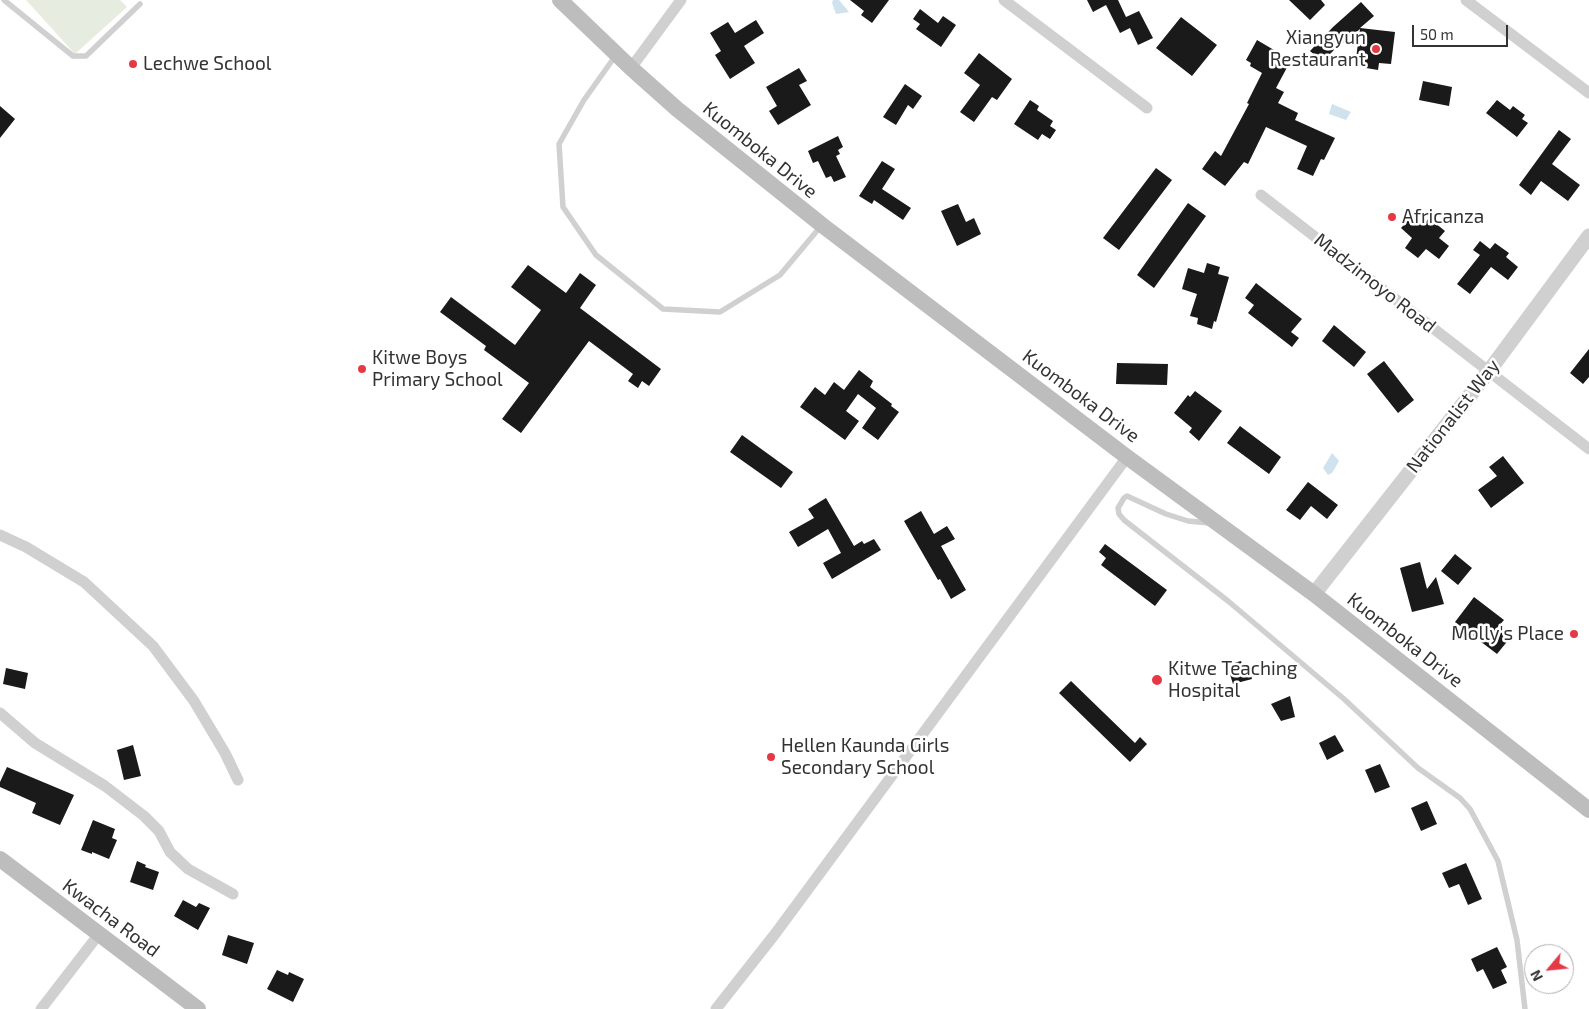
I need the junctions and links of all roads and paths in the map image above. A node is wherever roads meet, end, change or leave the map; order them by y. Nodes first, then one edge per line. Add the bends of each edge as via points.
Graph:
1 (4, 0) edge
2 (560, 0) edge
3 (681, 0) edge
4 (1004, 0) edge
5 (1466, 0) edge
6 (140, 4) dead end
7 (616, 55) junction
8 (631, 68) junction
9 (1589, 93) edge
10 (1147, 108) dead end
11 (1261, 195) dead end
12 (822, 225) junction
13 (1589, 236) edge
14 (1489, 371) junction
15 (1589, 448) edge
16 (1127, 457) junction
17 (1218, 523) junction
18 (0, 534) edge
19 (1314, 594) junction
20 (0, 713) edge
21 (238, 780) dead end
22 (1589, 810) edge
23 (0, 859) edge
24 (232, 894) dead end
25 (99, 934) junction
26 (41, 1009) edge
27 (198, 1009) edge
28 (716, 1009) edge
29 (1525, 1009) edge

1 - 6 lane via 73,56 86,56
2 - 7 main road, Kuomboka Drive
3 - 8 street
4 - 10 street
5 - 9 street
7 - 8 main road, Kuomboka Drive
7 - 12 lane via 584,100 559,144 563,207 596,255 663,308 720,312 780,275
8 - 12 main road, Kuomboka Drive
11 - 14 street, Madzimoyo Road
12 - 16 main road, Kuomboka Drive
13 - 14 street, Nationalist Way
14 - 15 street, Madzimoyo Road
14 - 19 street, Nationalist Way
16 - 17 main road, Kuomboka Drive
16 - 28 street via 775,934
17 - 19 main road, Kuomboka Drive
17 - 29 lane via 1188,521 1127,496 1118,508 1124,520 1228,601 1344,699 1418,768 1470,809 1498,861 1517,940
18 - 21 street via 84,582 153,646 194,701
19 - 22 main road, Kuomboka Drive
20 - 24 street via 35,743 105,786 144,816 159,831 170,852 188,869
23 - 25 main road, Kwacha Road
25 - 26 street
25 - 27 main road, Kwacha Road

